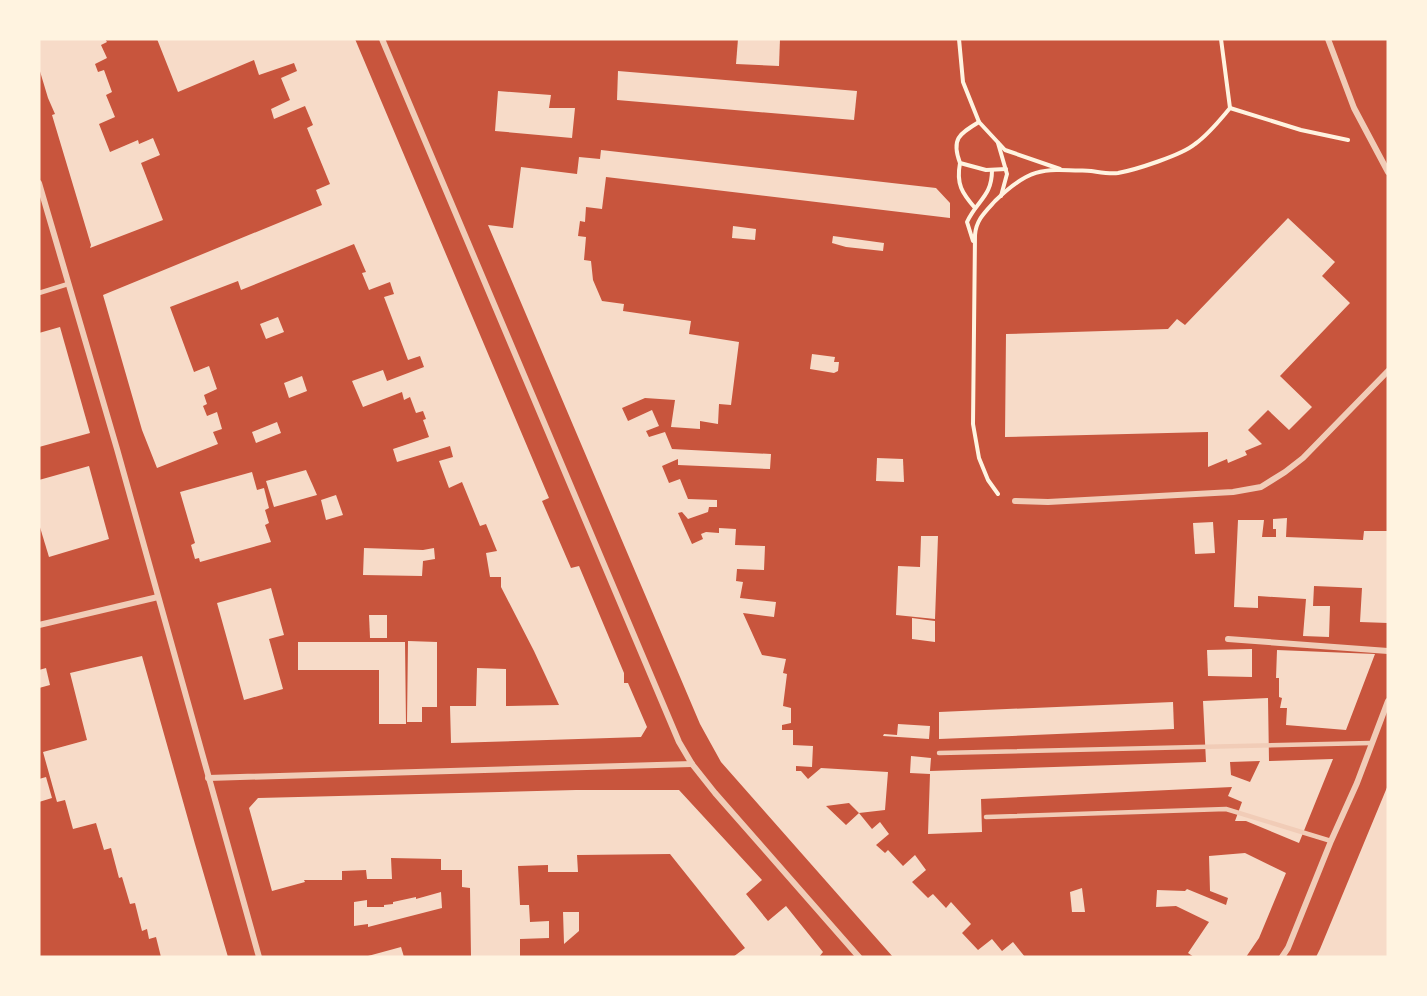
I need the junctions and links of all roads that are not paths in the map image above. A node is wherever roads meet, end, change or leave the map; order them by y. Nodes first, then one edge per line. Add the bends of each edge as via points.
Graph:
1 (382, 39) edge
2 (1328, 39) edge
3 (1388, 172) edge
4 (39, 183) edge
5 (68, 284) junction
6 (39, 293) edge
7 (1388, 371) edge
8 (1015, 501) road end
9 (158, 597) junction
10 (39, 625) edge
11 (1228, 639) dead end
12 (1388, 651) edge
13 (1388, 701) edge
14 (1371, 743) junction
15 (939, 753) dead end
16 (692, 764) junction
17 (208, 778) junction
18 (986, 817) dead end
19 (1331, 841) junction
20 (259, 957) edge
21 (859, 957) edge
22 (1282, 957) edge

1 - 16 street via 669,720
2 - 3 street via 1354,108
4 - 5 street
5 - 6 lane
5 - 9 street
7 - 8 street via 1303,458 1261,487 1233,492
9 - 10 street
9 - 17 street
11 - 12 street
13 - 14 street
14 - 15 lane
14 - 19 street
16 - 17 street
16 - 21 street
17 - 20 street
18 - 19 lane via 1226,809
19 - 22 street

